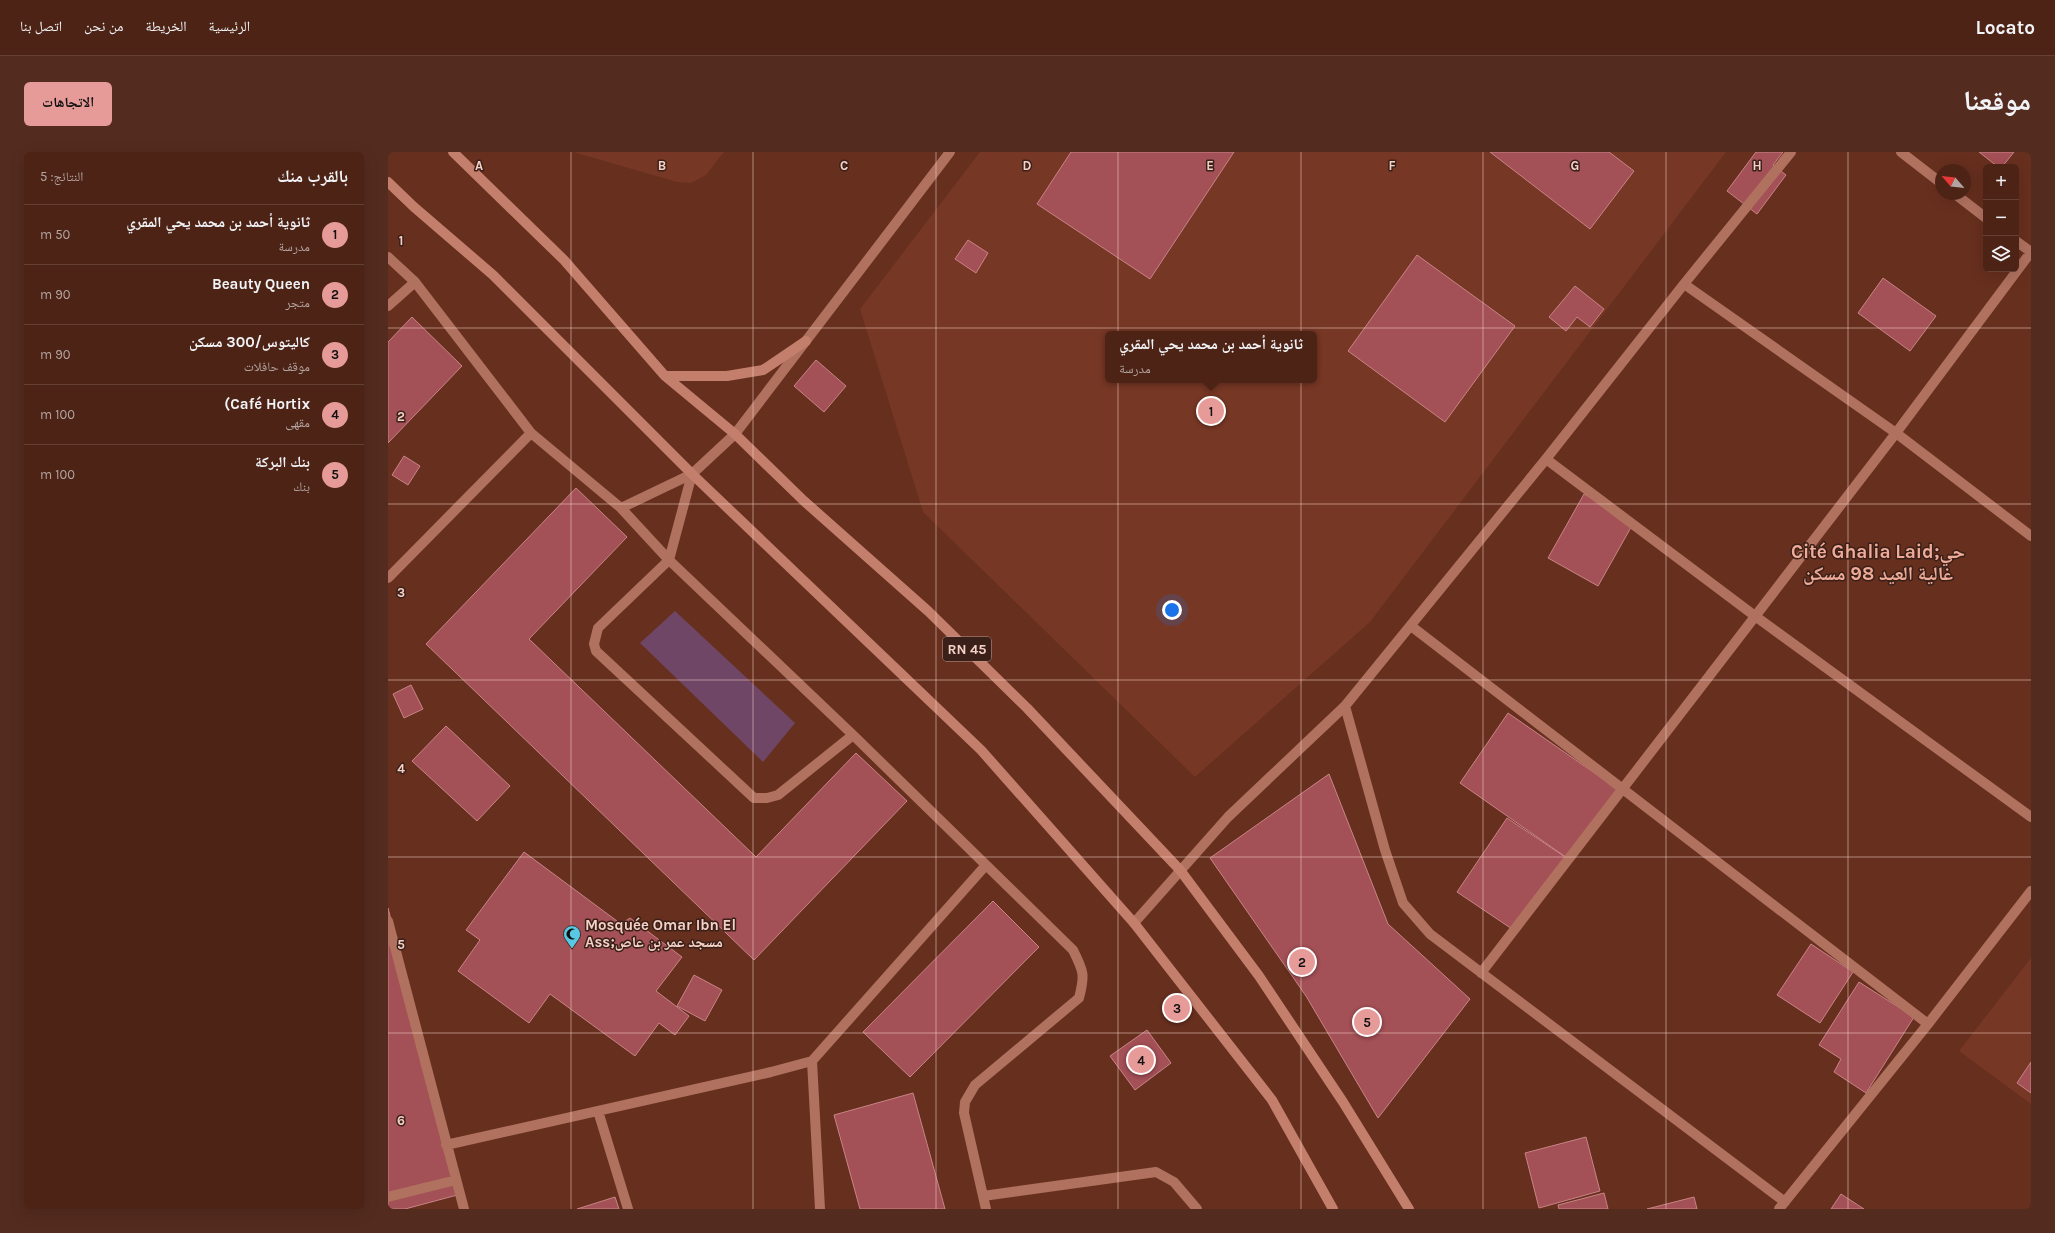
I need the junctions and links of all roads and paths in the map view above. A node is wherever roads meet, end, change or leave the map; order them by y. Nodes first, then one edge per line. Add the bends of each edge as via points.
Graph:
1 (453, 152) edge
2 (950, 152) edge
3 (1791, 152) edge
4 (1901, 152) edge
5 (1935, 178) edge
6 (388, 182) edge
7 (1963, 200) edge
8 (1983, 216) edge
9 (2019, 243) edge
10 (2031, 252) edge
11 (388, 258) edge
12 (415, 282) junction
13 (1684, 284) junction
14 (388, 306) edge
15 (806, 341) junction
16 (665, 376) junction
17 (531, 433) junction
18 (1896, 433) junction
19 (735, 434) junction
20 (1546, 459) junction
21 (692, 474) junction
22 (621, 508) junction
23 (2031, 536) edge
24 (669, 560) junction
25 (388, 578) edge
26 (1755, 616) junction
27 (1411, 626) junction
28 (1345, 706) junction
29 (853, 735) junction
30 (1623, 791) junction
31 (2031, 817) edge
32 (986, 865) junction
33 (1180, 870) junction
34 (2031, 891) edge
35 (388, 921) edge
36 (1134, 923) junction
37 (1481, 973) junction
38 (1928, 1024) junction
39 (812, 1061) junction
40 (598, 1111) junction
41 (446, 1145) junction
42 (456, 1180) junction
43 (983, 1196) junction
44 (388, 1197) edge
45 (1782, 1205) edge
46 (464, 1209) edge
47 (628, 1209) edge
48 (820, 1209) edge
49 (986, 1209) edge
50 (1197, 1209) edge
51 (1333, 1209) edge
52 (1409, 1209) edge

1 - 16 main road, RN 45 via 564,260
2 - 15 street
3 - 13 street
4 - 5 street
6 - 21 main road via 493,275
7 - 8 street
9 - 10 street
10 - 18 street
11 - 12 street
12 - 14 street
12 - 17 street
13 - 18 street
13 - 20 street
15 - 16 main road via 763,370 727,376
15 - 19 street
16 - 19 main road, RN 45
17 - 22 street
17 - 25 street
18 - 23 street
18 - 26 street
19 - 21 street
19 - 33 main road, RN 45 via 939,622 1027,708
20 - 26 street
20 - 27 street
21 - 22 street
21 - 24 street
21 - 36 main road via 981,750
22 - 24 street
24 - 29 street
24 - 29 street via 598,628 594,644 596,651 754,798 778,795
26 - 30 street
26 - 31 street
27 - 28 street
27 - 30 street
28 - 33 street via 1228,817
28 - 37 street via 1385,850 1403,903 1430,934
29 - 32 street
30 - 37 street
30 - 38 street
32 - 39 street
32 - 43 street via 1072,950 1084,980 1079,998 975,1085 965,1102 964,1113
33 - 36 street
33 - 52 main road, RN 45 via 1259,976 1343,1102
34 - 38 street
35 - 41 street
36 - 51 main road via 1272,1100
37 - 45 street
38 - 45 street
39 - 40 street
39 - 48 street
40 - 41 street
40 - 47 street
41 - 42 street
42 - 44 street
42 - 46 street
43 - 49 street
43 - 50 street via 1156,1172 1174,1182

